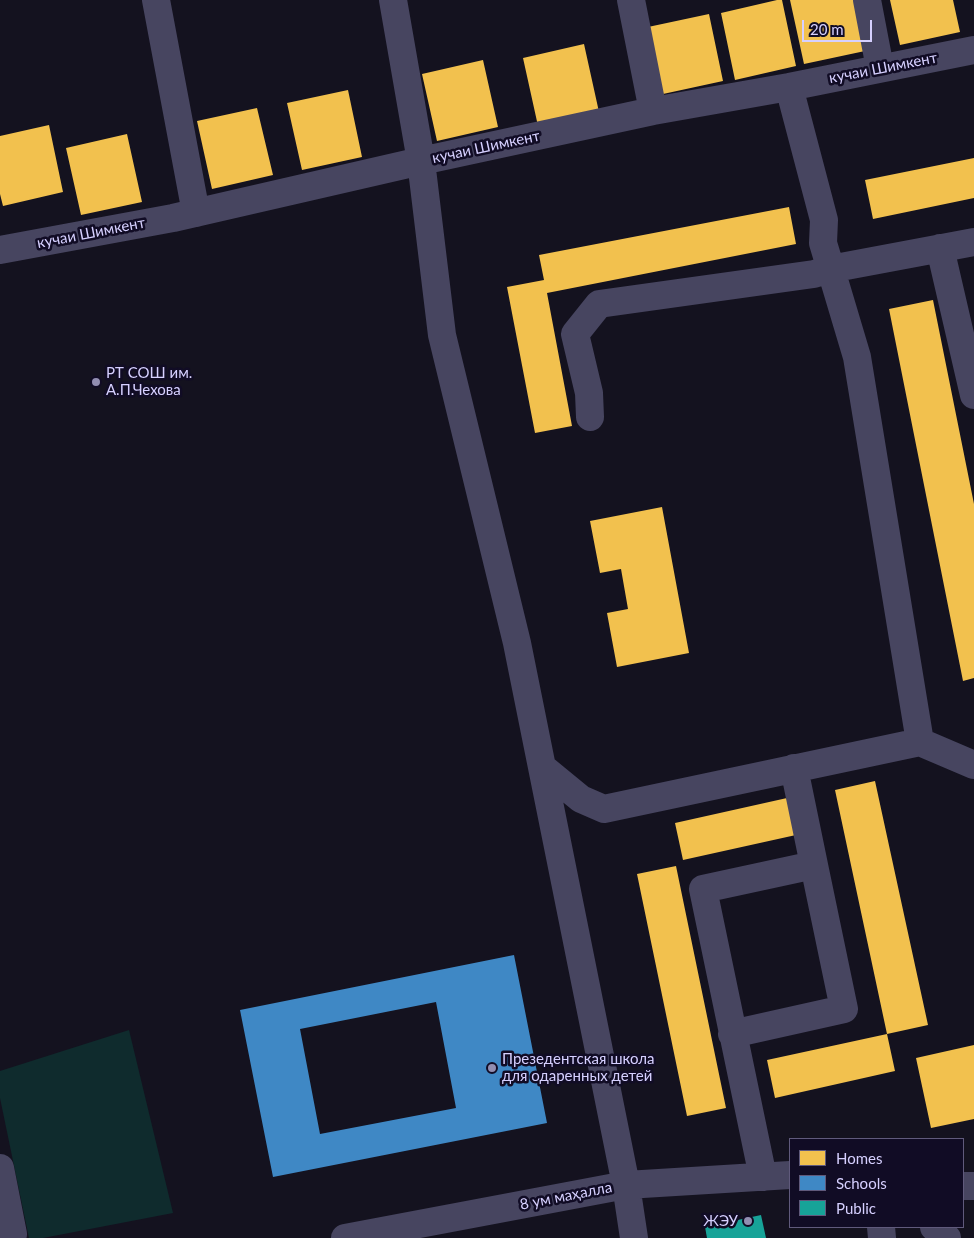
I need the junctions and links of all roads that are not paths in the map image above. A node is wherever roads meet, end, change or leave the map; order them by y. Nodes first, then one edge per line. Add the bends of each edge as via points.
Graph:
1 (156, 0) edge
2 (393, 0) edge
3 (631, 0) edge
4 (867, 0) edge
5 (974, 50) edge
6 (880, 68) junction
7 (789, 87) junction
8 (653, 111) junction
9 (421, 161) junction
10 (196, 213) junction
11 (974, 242) edge
12 (940, 248) junction
13 (0, 250) edge
14 (830, 269) junction
15 (974, 395) edge
16 (590, 417) dead end
17 (920, 742) junction
18 (974, 765) edge
19 (542, 767) junction
20 (794, 768) junction
21 (814, 865) junction
22 (732, 1034) junction
23 (0, 1168) edge
24 (789, 1175) edge
25 (762, 1177) junction
26 (626, 1185) junction
27 (935, 1228) edge
28 (0, 1237) edge
29 (345, 1238) edge
30 (634, 1238) edge
31 (947, 1238) edge

1 - 10 street
2 - 9 street
3 - 8 street
4 - 6 street
5 - 6 street, кучаи Шимкент
6 - 7 street, кучаи Шимкент
7 - 8 street, кучаи Шимкент
7 - 14 street via 824,220 823,243
8 - 9 street, кучаи Шимкент
9 - 10 street, кучаи Шимкент
9 - 19 street via 442,335 517,643
10 - 13 street, кучаи Шимкент
11 - 12 street
12 - 14 street
12 - 15 street
14 - 16 street via 814,274 599,304 575,334 589,393
14 - 17 street via 857,357
17 - 18 street
17 - 20 street
19 - 20 street via 581,800 604,809
19 - 26 street
20 - 21 street
21 - 22 street via 703,889
21 - 22 street via 844,1009
22 - 25 street
23 - 28 street via 13,1234
24 - 25 street, 8 ум маҳалла
25 - 26 street, 8 ум маҳалла
26 - 29 street, 8 ум маҳалла
26 - 30 street
27 - 31 street

